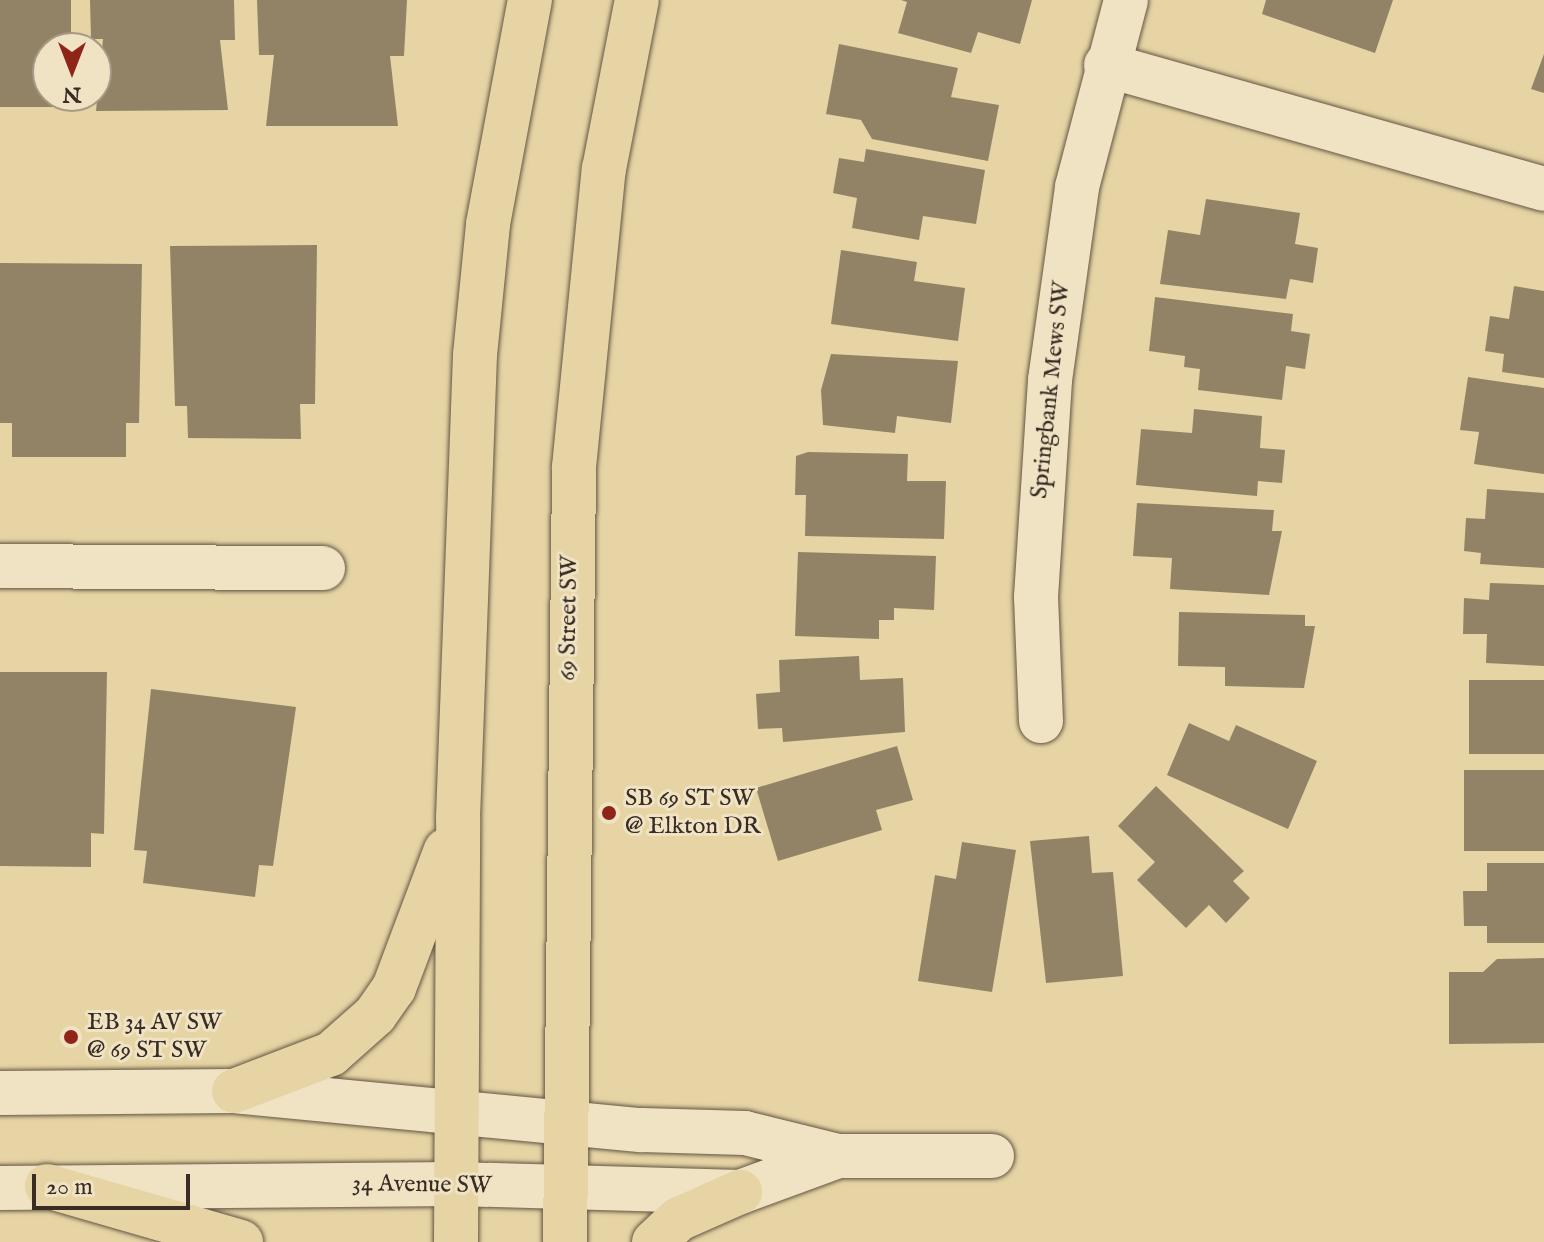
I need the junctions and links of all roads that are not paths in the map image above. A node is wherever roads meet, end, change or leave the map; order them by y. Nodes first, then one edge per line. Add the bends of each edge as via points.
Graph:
1 (530, 0) edge
2 (637, 0) edge
3 (1126, 0) edge
4 (1106, 65) junction
5 (1544, 189) edge
6 (0, 566) edge
7 (323, 568) dead end
8 (1041, 721) dead end
9 (458, 818) junction
10 (234, 1091) junction
11 (0, 1093) edge
12 (456, 1111) junction
13 (565, 1120) junction
14 (838, 1156) junction
15 (992, 1156) dead end
16 (456, 1184) junction
17 (47, 1186) junction
18 (0, 1188) edge
19 (565, 1188) junction
20 (740, 1192) junction
21 (241, 1242) edge
22 (456, 1242) edge
23 (565, 1242) edge
24 (654, 1242) edge

1 - 9 main road via 488,224 475,355
2 - 13 main road, 69 Street SW via 604,169 576,435
3 - 4 street, Springbank Mews SW
4 - 5 street
4 - 8 street, Springbank Mews SW via 1064,262 1042,455
6 - 7 street
9 - 10 main road via 394,988 375,1015 331,1054
9 - 12 main road
10 - 11 street, 34 Avenue SW
10 - 12 street, 34 Avenue SW
12 - 13 street, 34 Avenue SW
12 - 16 main road
13 - 14 street, 34 Avenue SW via 745,1133
13 - 19 main road, 69 Street SW
14 - 15 street, 34 Avenue SW
14 - 20 street, 34 Avenue SW
16 - 17 street, 34 Avenue SW
16 - 19 street, 34 Avenue SW
16 - 22 main road
17 - 18 street, 34 Avenue SW
17 - 21 main road
19 - 20 street, 34 Avenue SW
19 - 23 main road, 69 Street SW
20 - 24 main road via 679,1219

